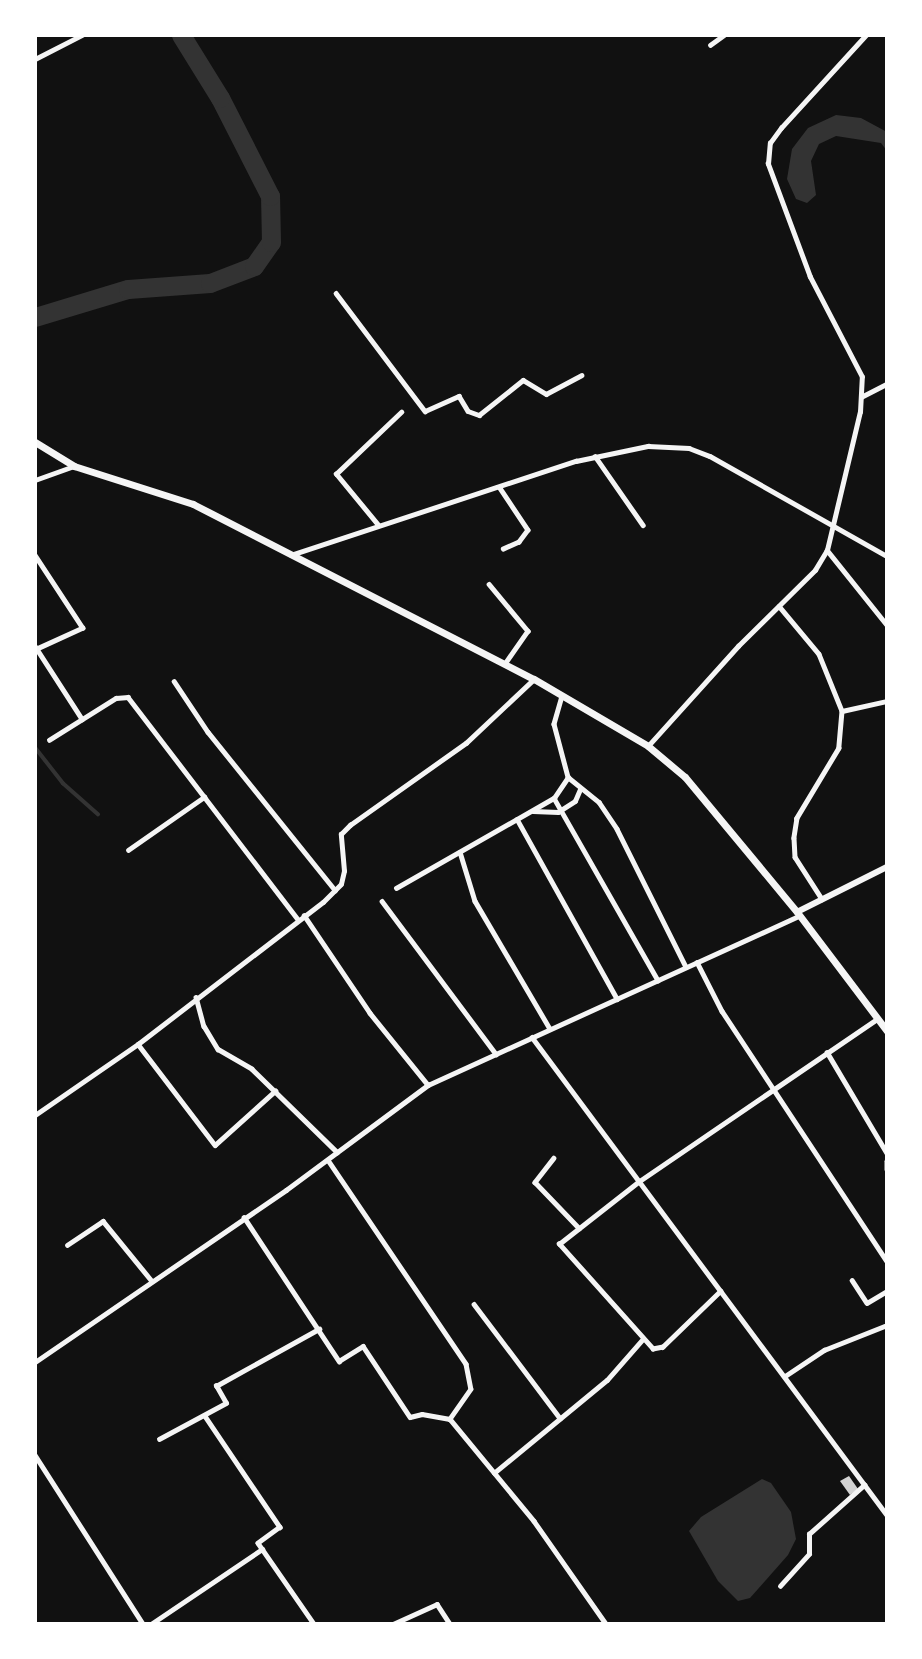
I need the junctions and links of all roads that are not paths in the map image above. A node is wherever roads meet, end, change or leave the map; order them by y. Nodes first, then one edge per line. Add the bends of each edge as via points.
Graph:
1 (82, 35) edge
2 (724, 35) edge
3 (866, 35) edge
4 (709, 46) dead end
5 (35, 59) edge
6 (335, 293) dead end
7 (581, 375) dead end
8 (887, 384) edge
9 (861, 397) junction
10 (401, 412) dead end
11 (35, 442) edge
12 (595, 456) junction
13 (74, 466) junction
14 (35, 480) edge
15 (500, 488) junction
16 (378, 524) junction
17 (643, 525) dead end
18 (832, 528) junction
19 (887, 547) edge
20 (503, 550) dead end
21 (827, 550) junction
22 (884, 554) edge
23 (35, 555) edge
24 (290, 555) junction
25 (489, 584) dead end
26 (779, 606) junction
27 (887, 625) edge
28 (36, 648) edge
29 (505, 664) junction
30 (534, 679) junction
31 (174, 681) dead end
32 (563, 694) junction
33 (887, 701) edge
34 (842, 711) junction
35 (82, 719) junction
36 (49, 740) dead end
37 (648, 746) junction
38 (568, 778) junction
39 (580, 789) junction
40 (204, 797) junction
41 (554, 798) junction
42 (532, 811) junction
43 (558, 812) junction
44 (517, 819) junction
45 (128, 850) dead end
46 (460, 852) junction
47 (887, 867) edge
48 (396, 888) dead end
49 (335, 890) junction
50 (822, 899) junction
51 (383, 901) dead end
52 (798, 914) junction
53 (304, 915) junction
54 (298, 919) junction
55 (697, 962) junction
56 (686, 967) junction
57 (658, 980) junction
58 (196, 997) junction
59 (617, 999) junction
60 (877, 1019) junction
61 (550, 1029) junction
62 (887, 1031) edge
63 (533, 1037) junction
64 (138, 1044) junction
65 (827, 1052) junction
66 (496, 1054) junction
67 (428, 1086) junction
68 (772, 1089) junction
69 (275, 1091) junction
70 (35, 1115) edge
71 (338, 1152) junction
72 (887, 1153) edge
73 (554, 1158) dead end
74 (327, 1160) junction
75 (887, 1161) edge
76 (887, 1169) edge
77 (638, 1182) junction
78 (244, 1217) junction
79 (579, 1228) junction
80 (67, 1245) dead end
81 (887, 1261) edge
82 (852, 1280) dead end
83 (152, 1281) junction
84 (721, 1291) junction
85 (887, 1291) edge
86 (474, 1304) dead end
87 (887, 1325) edge
88 (319, 1329) junction
89 (642, 1340) junction
90 (35, 1362) edge
91 (785, 1376) junction
92 (205, 1416) junction
93 (560, 1418) junction
94 (450, 1419) junction
95 (159, 1439) dead end
96 (35, 1455) edge
97 (494, 1474) junction
98 (864, 1485) junction
99 (887, 1515) edge
100 (262, 1549) junction
101 (780, 1586) dead end
102 (143, 1624) edge
103 (151, 1624) edge
104 (314, 1624) edge
105 (393, 1624) edge
106 (450, 1624) edge
107 (606, 1624) edge

1 - 5 street
2 - 4 street
3 - 9 street via 780,128 770,143 768,164 810,276 862,377
6 - 7 street via 425,411 458,396 468,411 479,415 523,380 545,394
8 - 9 street
9 - 18 street
10 - 16 street via 336,474
11 - 13 main road
12 - 15 street
12 - 17 street
12 - 18 street via 648,446 689,448 768,486
13 - 14 street
13 - 24 main road via 193,504
15 - 16 street
15 - 20 street via 528,530 519,542
16 - 24 street
18 - 21 street
18 - 22 street
19 - 22 street
21 - 26 street via 816,570
21 - 27 street
23 - 28 street via 83,628
24 - 29 main road
25 - 29 street via 528,631
26 - 34 street via 819,654
26 - 37 street
28 - 35 street
29 - 30 main road
30 - 32 main road
30 - 49 street via 466,743 341,834 344,871
31 - 49 street via 208,732
32 - 37 main road
32 - 38 street via 554,724
33 - 34 street
34 - 50 street via 839,748 797,818 794,838 795,857
35 - 36 street
35 - 40 street via 116,698 128,697
37 - 52 main road via 685,777
38 - 39 street
38 - 41 street
39 - 43 street via 575,801
39 - 56 street via 599,802 617,829
40 - 45 street
40 - 54 street
41 - 42 street
41 - 43 street
42 - 43 street
42 - 44 street
43 - 57 street
44 - 46 street
44 - 59 street
46 - 48 street
46 - 61 street via 475,901
47 - 50 street
49 - 53 street
50 - 52 street
51 - 66 street
52 - 55 street
52 - 60 main road
53 - 54 street
53 - 67 street via 370,1013
54 - 58 street
55 - 56 street
55 - 68 street
56 - 57 street
57 - 59 street
58 - 64 street
58 - 69 street via 204,1026 218,1049 252,1069
59 - 61 street
60 - 62 main road
60 - 65 street
61 - 63 street
63 - 66 street
63 - 77 street
64 - 69 street via 215,1145
64 - 70 street
65 - 68 street
65 - 72 street
66 - 67 street
67 - 71 street
68 - 77 street
68 - 81 street
69 - 71 street
71 - 74 street
73 - 79 street via 535,1182
74 - 78 street
74 - 94 street via 466,1364 471,1389
75 - 76 street
77 - 79 street
77 - 84 street
78 - 83 street
78 - 88 street
79 - 89 street via 559,1244
80 - 83 street via 103,1221
82 - 85 street via 867,1303
83 - 90 street
84 - 89 street via 663,1347 653,1349
84 - 91 street
86 - 93 street
87 - 91 street via 824,1350
88 - 92 street via 216,1386 226,1403
88 - 94 street via 339,1361 363,1346 410,1417 422,1414
89 - 93 street via 607,1380
91 - 98 street
92 - 95 street
92 - 100 street via 280,1527 258,1543
93 - 97 street
94 - 97 street
96 - 102 street
97 - 107 street via 534,1521
98 - 99 street
98 - 101 street via 808,1534 809,1554
100 - 103 street
100 - 104 street
105 - 106 street via 437,1604

